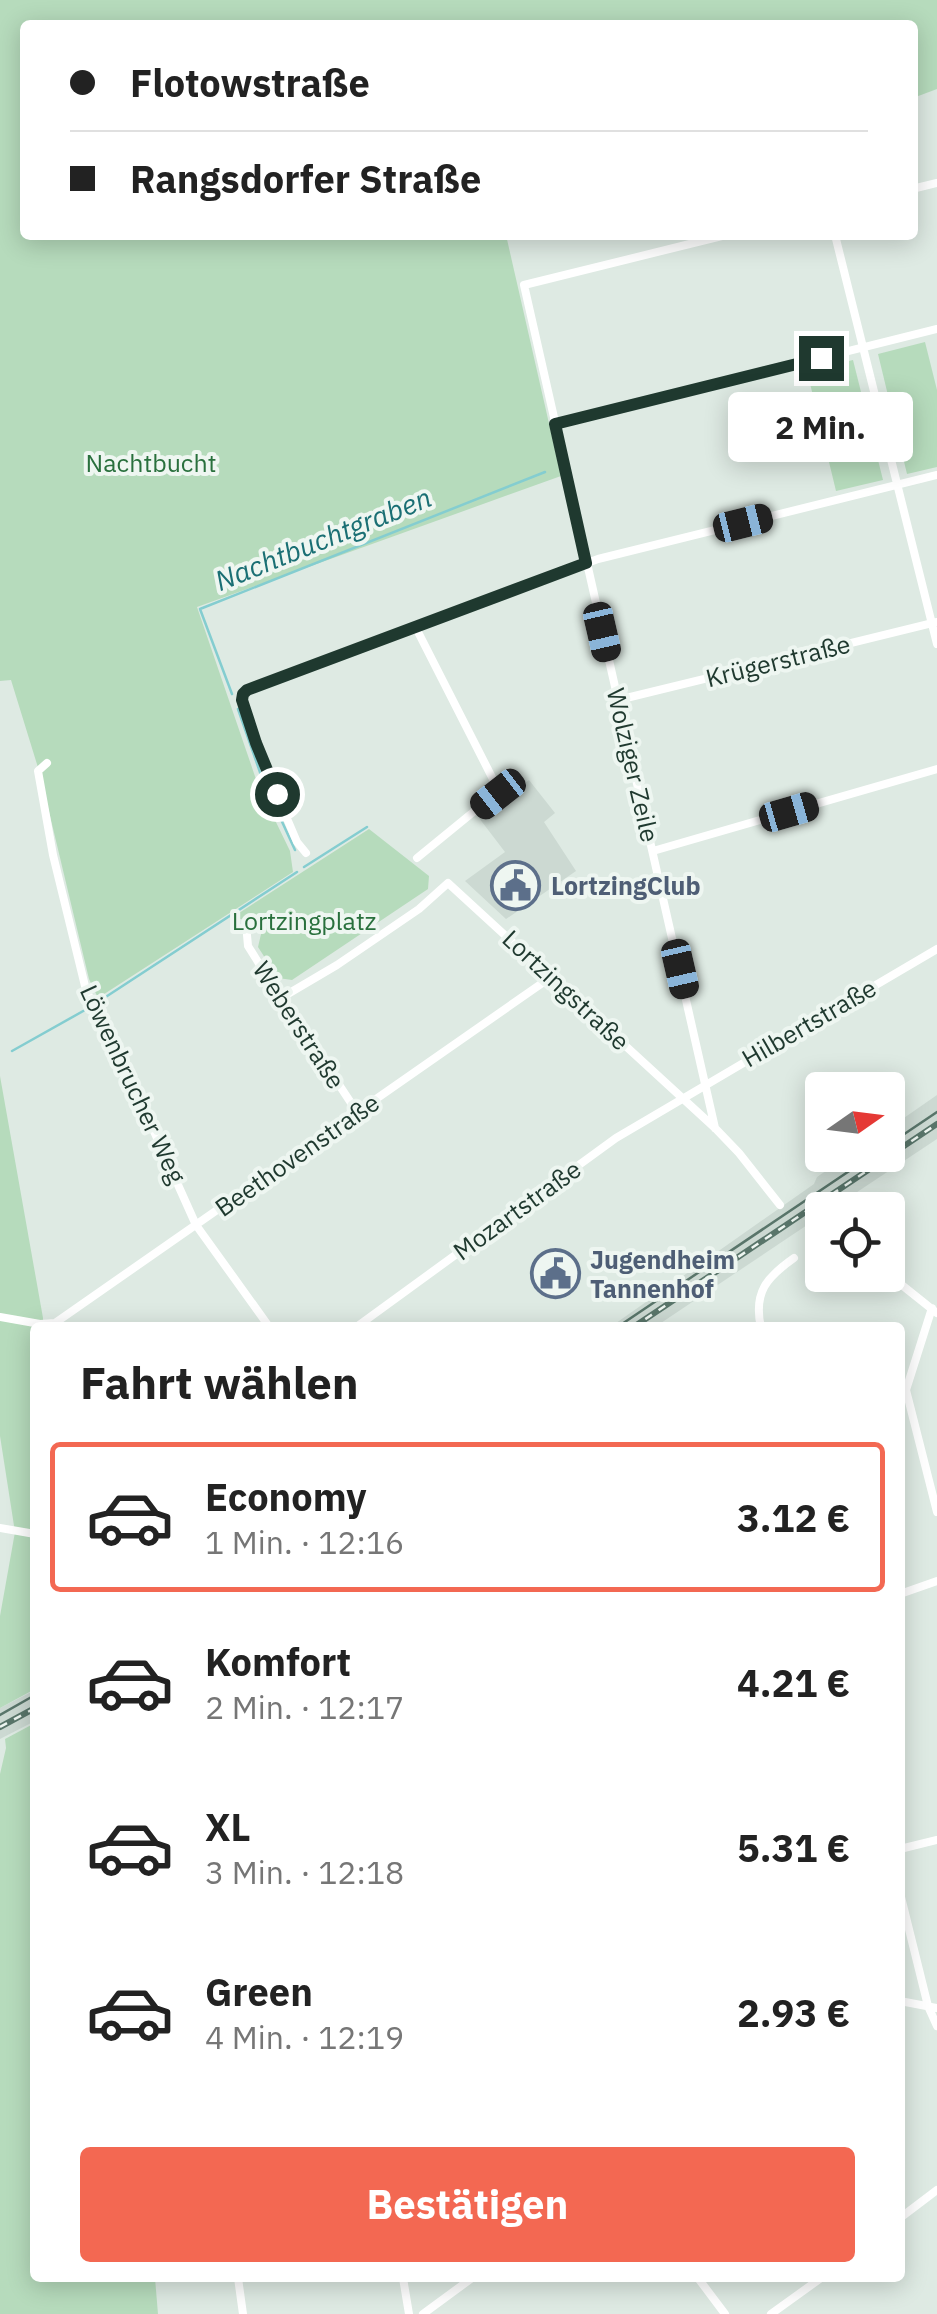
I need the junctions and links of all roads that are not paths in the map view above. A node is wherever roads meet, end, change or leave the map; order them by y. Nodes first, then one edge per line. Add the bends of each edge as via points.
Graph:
1 (706, 240) edge
2 (837, 240) edge
3 (937, 330) edge
4 (863, 348) junction
5 (555, 424) junction
6 (937, 475) edge
7 (897, 485) junction
8 (586, 563) junction
9 (934, 622) edge
10 (416, 628) junction
11 (937, 644) edge
12 (618, 700) junction
13 (46, 763) dead end
14 (937, 770) edge
15 (654, 850) junction
16 (306, 852) dead end
17 (417, 858) dead end
18 (247, 935) dead end
19 (937, 949) edge
20 (551, 977) junction
21 (281, 998) junction
22 (706, 1084) junction
23 (682, 1098) junction
24 (357, 1112) junction
25 (715, 1128) junction
26 (780, 1205) dead end
27 (196, 1225) junction
28 (794, 1258) dead end
29 (905, 1286) edge
30 (935, 1308) edge
31 (0, 1317) edge
32 (30, 1322) edge
33 (56, 1322) edge
34 (266, 1322) edge
35 (363, 1322) edge
36 (760, 1322) edge
37 (905, 1386) edge
38 (905, 1398) edge
39 (937, 1512) edge
40 (0, 1528) edge
41 (30, 1533) edge
42 (937, 1582) edge
43 (905, 1592) edge
44 (937, 1840) edge
45 (905, 1848) edge
46 (905, 1911) edge
47 (905, 2002) edge
48 (932, 2007) edge
49 (937, 2026) edge
50 (937, 2190) edge
51 (905, 2214) edge
52 (239, 2282) edge
53 (404, 2282) edge
54 (467, 2282) edge
55 (701, 2282) edge
56 (815, 2282) edge
57 (243, 2314) edge
58 (409, 2314) edge
59 (423, 2314) edge
60 (725, 2314) edge
61 (771, 2314) edge

1 - 5 street, Wolziger Zeile via 524,285
2 - 4 street
3 - 4 street
4 - 5 street
4 - 7 street
5 - 8 street, Wolziger Zeile
6 - 7 street
7 - 8 street
7 - 9 street
8 - 10 street
8 - 12 street, Wolziger Zeile
9 - 11 street
9 - 12 street, Krügerstraße
10 - 16 street via 243,694 268,774
10 - 17 street via 500,791
12 - 15 street, Wolziger Zeile
13 - 27 street, Löwenbrucher Weg via 38,772 86,990
14 - 15 street
15 - 22 street, Wolziger Zeile
18 - 21 street, Weberstraße
19 - 22 street, Hilbertstraße
20 - 21 street, Lortzingstraße via 448,883
20 - 23 street, Lortzingstraße
20 - 24 street, Beethovenstraße
21 - 24 street, Weberstraße
22 - 23 street, Hilbertstraße
22 - 25 street, Wolziger Zeile
23 - 25 street
23 - 35 street, Mozartstraße via 616,1138
24 - 27 street, Beethovenstraße
25 - 26 street
27 - 33 street, Beethovenstraße
27 - 34 street, Löwenbrucher Weg
28 - 36 street via 765,1284
29 - 30 street
30 - 37 street
31 - 32 street, Beethovenstraße
38 - 39 street
40 - 41 street
42 - 43 street
44 - 45 street
46 - 48 street
47 - 48 street
48 - 49 street
50 - 51 street
52 - 57 street
53 - 58 street
54 - 59 street
55 - 60 street
56 - 61 street

